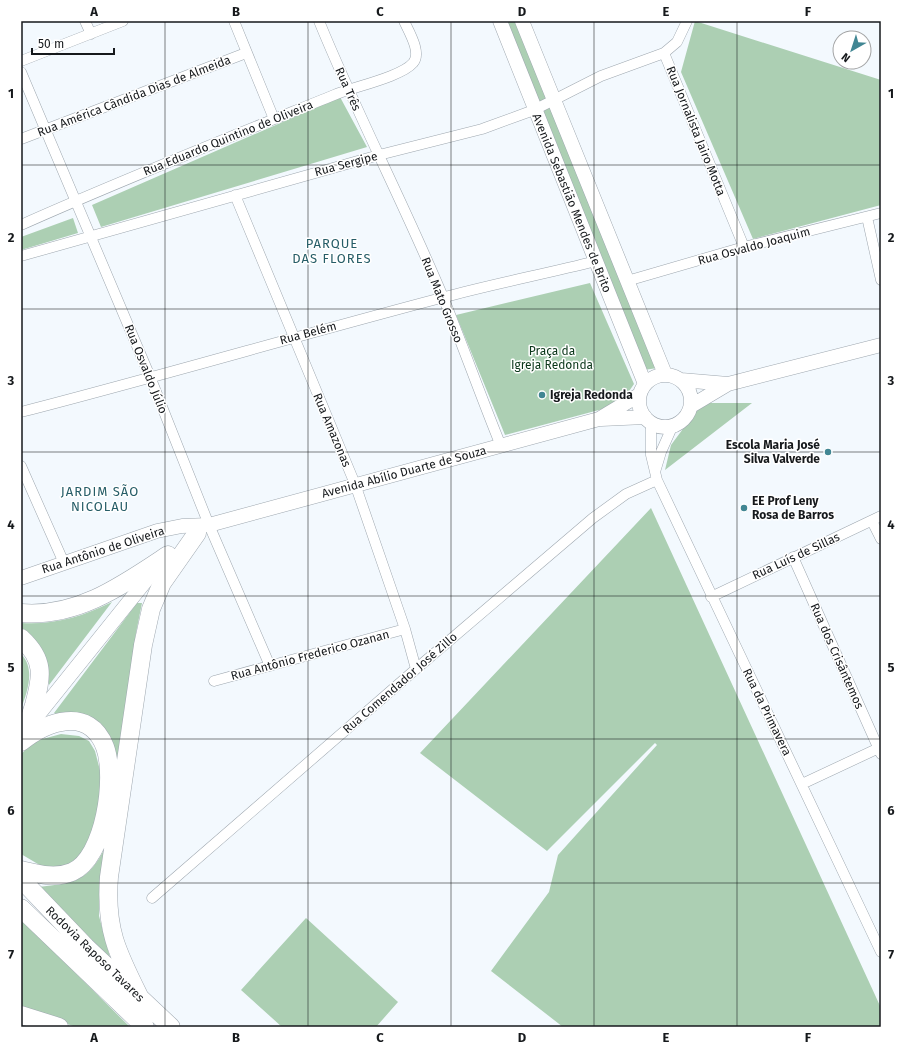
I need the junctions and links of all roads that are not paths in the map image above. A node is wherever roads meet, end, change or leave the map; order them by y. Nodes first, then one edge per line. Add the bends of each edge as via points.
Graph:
1 (85, 21) edge
2 (123, 21) edge
3 (234, 21) edge
4 (319, 21) edge
5 (404, 21) edge
6 (500, 21) edge
7 (522, 21) edge
8 (687, 21) edge
9 (91, 34) junction
10 (246, 53) junction
11 (664, 53) junction
12 (21, 61) edge
13 (21, 72) edge
14 (347, 90) junction
15 (554, 100) junction
16 (534, 110) junction
17 (274, 120) junction
18 (45, 130) junction
19 (21, 139) edge
20 (379, 155) junction
21 (235, 195) junction
22 (76, 201) junction
23 (881, 213) edge
24 (868, 217) junction
25 (21, 225) edge
26 (91, 237) junction
27 (744, 247) junction
28 (21, 256) edge
29 (596, 261) junction
30 (881, 280) edge
31 (627, 281) junction
32 (443, 297) junction
33 (292, 337) junction
34 (881, 345) edge
35 (665, 374) junction
36 (151, 378) junction
37 (681, 380) junction
38 (728, 384) junction
39 (642, 390) junction
40 (691, 406) junction
41 (21, 412) edge
42 (599, 419) junction
43 (648, 420) junction
44 (673, 425) junction
45 (501, 446) junction
46 (21, 466) edge
47 (656, 476) junction
48 (355, 484) junction
49 (877, 519) edge
50 (203, 529) junction
51 (881, 539) edge
52 (168, 555) junction
53 (794, 557) junction
54 (64, 562) junction
55 (21, 578) edge
56 (711, 596) junction
57 (21, 613) edge
58 (405, 629) junction
59 (21, 638) edge
60 (270, 666) junction
61 (416, 669) junction
62 (214, 681) dead end
63 (23, 736) edge
64 (880, 750) edge
65 (802, 784) junction
66 (21, 870) edge
67 (21, 879) edge
68 (152, 898) dead end
69 (21, 908) edge
70 (881, 952) edge
71 (140, 998) junction
72 (21, 1015) edge
73 (59, 1027) edge
74 (145, 1027) edge
75 (171, 1027) edge

1 - 9 street
2 - 9 street
3 - 10 street
4 - 14 street, Rua Três
5 - 14 street, Rua Eduardo Quintino de Oliveira via 413,41 416,54 414,62 406,70
6 - 16 main road, Avenida Sebastião Mendes de Brito
7 - 15 main road, Avenida Sebastião Mendes de Brito
8 - 11 street, Rua Jornalista Jairo Motta via 677,42
9 - 12 street
10 - 17 street
10 - 18 street, Rua América Cândida Dias de Almeida
11 - 15 street, Rua Sergipe via 601,76
11 - 27 street, Rua Jornalista Jairo Motta
13 - 18 street, Rua Osvaldo Júlio
14 - 17 street, Rua Eduardo Quintino de Oliveira
14 - 20 street, Rua Três
15 - 16 street, Rua Sergipe
15 - 31 main road, Avenida Sebastião Mendes de Brito
16 - 20 street, Rua Sergipe via 482,129
16 - 29 main road, Avenida Sebastião Mendes de Brito
17 - 22 street, Rua Eduardo Quintino de Oliveira
18 - 19 street, Rua América Cândida Dias de Almeida
18 - 22 street, Rua Osvaldo Júlio
20 - 21 street, Rua Sergipe
20 - 32 street, Rua Mato Grosso
21 - 26 street, Rua Sergipe
21 - 33 street, Rua Amazonas
22 - 25 street, Rua Eduardo Quintino de Oliveira
22 - 26 street, Rua Osvaldo Júlio
23 - 24 street, Rua Osvaldo Joaquim
24 - 27 street, Rua Osvaldo Joaquim
24 - 30 street
26 - 28 street, Rua Sergipe
26 - 36 street, Rua Osvaldo Júlio
27 - 31 street, Rua Osvaldo Joaquim
29 - 32 street, Rua Belém
29 - 39 main road, Avenida Sebastião Mendes de Brito
31 - 35 main road, Avenida Sebastião Mendes de Brito
32 - 33 street, Rua Belém
32 - 45 street, Rua Mato Grosso
33 - 36 street, Rua Belém
33 - 48 street, Rua Amazonas
34 - 38 main road
35 - 37 main road
35 - 39 main road via 658,375
36 - 41 street, Rua Belém
36 - 50 street, Rua Osvaldo Júlio
37 - 38 main road
37 - 40 main road via 688,387
38 - 40 main road
39 - 42 main road, Avenida Abílio Duarte de Souza
39 - 43 main road via 640,407
40 - 44 main road via 684,418
42 - 43 main road, Avenida Abílio Duarte de Souza
42 - 45 main road, Avenida Abílio Duarte de Souza
43 - 44 main road via 666,427
43 - 47 street, Rua da Primavera
44 - 47 street
45 - 48 main road, Avenida Abílio Duarte de Souza
46 - 54 street
47 - 56 street, Rua da Primavera
47 - 61 street, Rua Comendador José Zillo via 593,518
48 - 50 main road, Avenida Abílio Duarte de Souza
48 - 58 street, Rua Amazonas
49 - 51 street
49 - 53 street, Rua Luís de Sillas
50 - 52 main road
50 - 54 main road, Rua Antônio de Oliveira via 182,526 158,531
50 - 60 street, Rua Osvaldo Júlio
50 - 71 highway via 162,584 151,609 143,645 109,877 107,903 111,934 122,964
52 - 57 highway via 111,591 87,602 47,613
52 - 63 main road via 141,585
53 - 56 street, Rua Luís de Sillas
53 - 64 street, Rua dos Crisântemos
54 - 55 main road, Rua Antônio de Oliveira
56 - 65 street, Rua da Primavera
58 - 60 street, Rua Antônio Frederico Ozanan
58 - 61 street, Rua Amazonas
59 - 63 highway via 33,649 40,681
60 - 62 street, Rua Antônio Frederico Ozanan
61 - 68 street, Rua Comendador José Zillo
63 - 66 highway via 62,720 72,720 90,727 97,732 105,747 109,782 97,843 82,866 72,872 48,876
64 - 65 street
65 - 70 street, Rua da Primavera
67 - 71 highway, Rodovia Raposo Tavares via 80,941
69 - 74 highway, Rodovia Raposo Tavares
71 - 75 highway, Rodovia Raposo Tavares
72 - 73 highway

